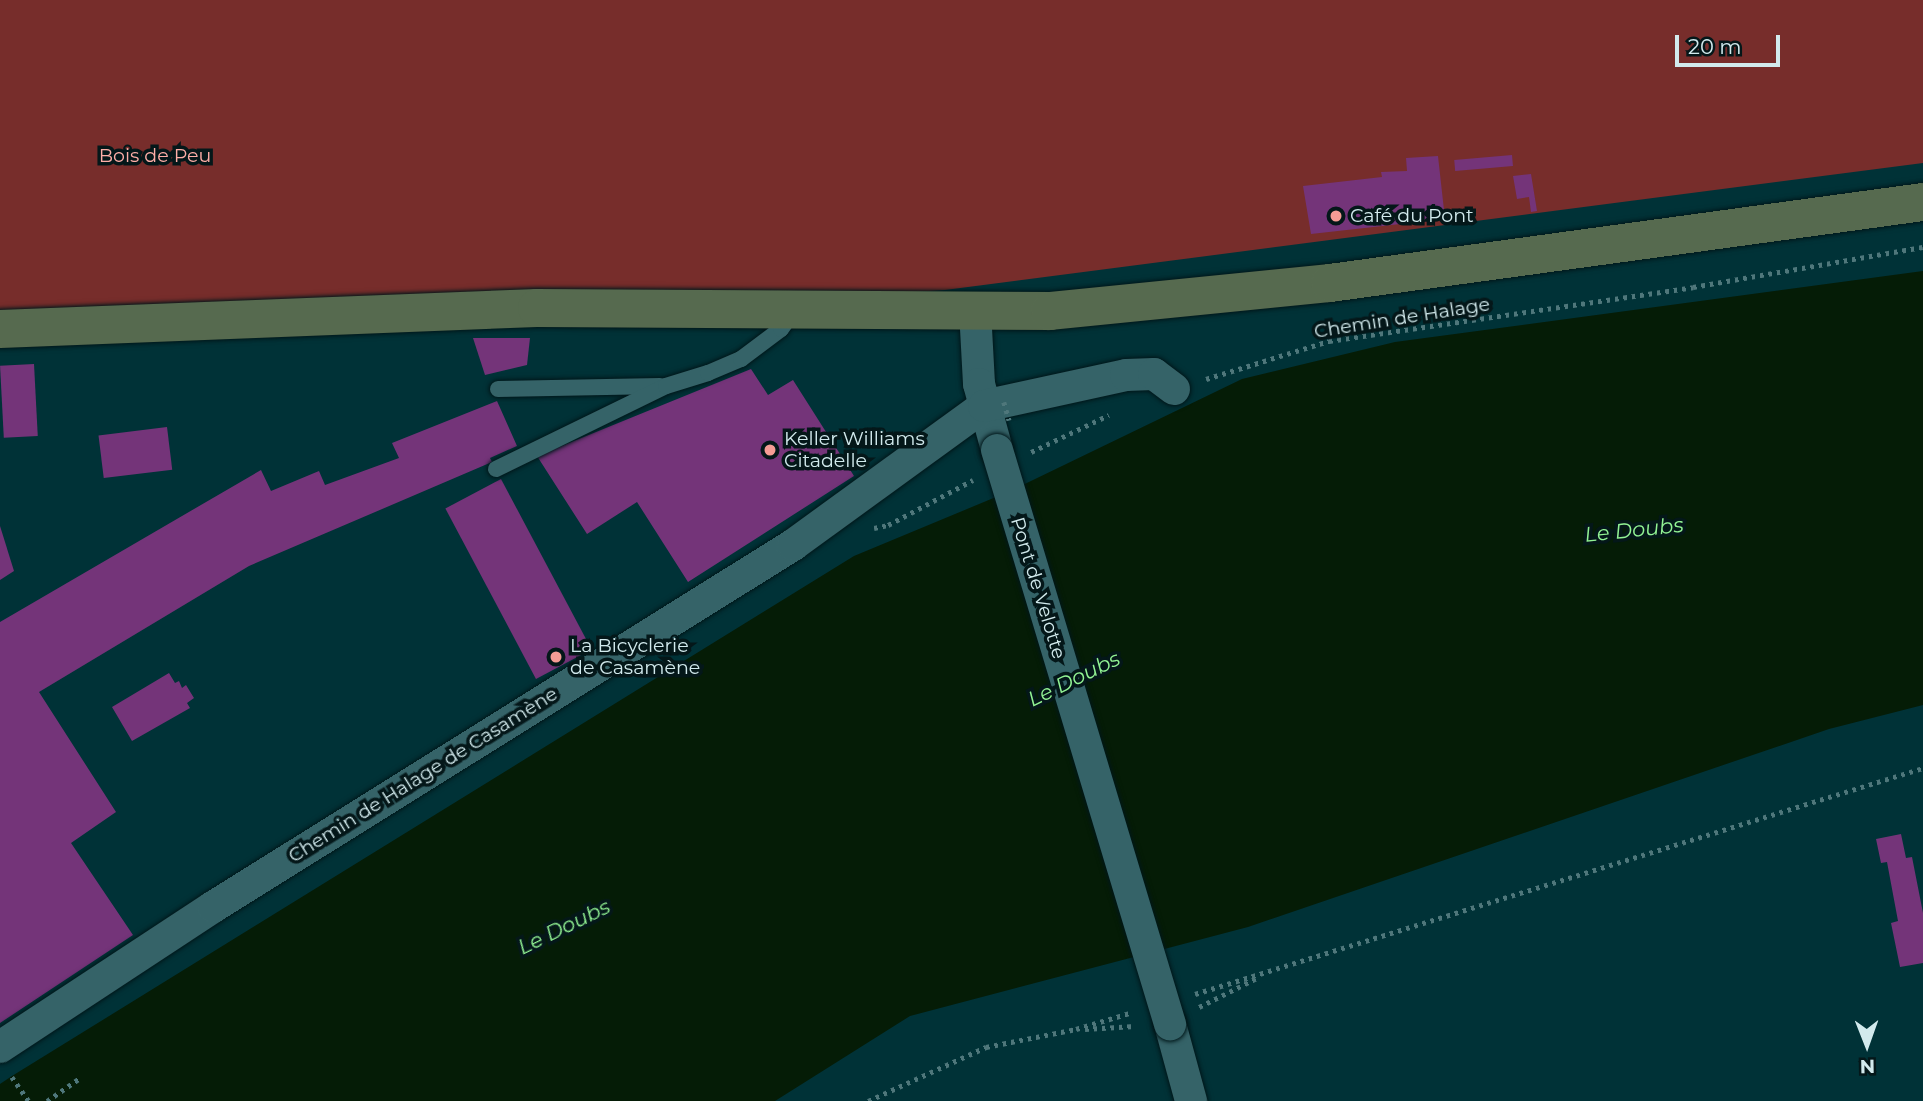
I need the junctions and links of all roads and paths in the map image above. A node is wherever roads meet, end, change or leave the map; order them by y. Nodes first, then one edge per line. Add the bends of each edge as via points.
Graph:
1 (1923, 202) edge
2 (1923, 247) edge
3 (795, 309) junction
4 (975, 310) junction
5 (0, 329) edge
6 (666, 386) junction
7 (498, 389) dead end
8 (1174, 389) joint
9 (984, 406) junction
10 (1121, 410) dead end
11 (1012, 452) junction
12 (496, 469) dead end
13 (980, 477) dead end
14 (861, 531) dead end
15 (1923, 768) edge
16 (1267, 972) junction
17 (1190, 995) dead end
18 (1140, 1010) dead end
19 (1170, 1024) junction
20 (1076, 1029) junction
21 (0, 1047) edge
22 (79, 1080) dead end
23 (47, 1101) edge
24 (868, 1101) edge
25 (1191, 1101) edge

1 - 4 main road via 1331,283 1050,311
2 - 8 path, Chemin de Halage via 1693,287 1329,341
3 - 4 main road
3 - 5 main road via 537,308
3 - 6 lane via 781,329 741,359
4 - 9 street, Pont de Velotte via 976,362
6 - 7 lane
6 - 12 lane
8 - 9 street via 1154,374 1126,375
9 - 11 street, Pont de Velotte
9 - 21 street, Chemin de Halage de Casamène via 793,545 213,907
10 - 11 path
11 - 19 street, Pont de Velotte, bridge
13 - 14 path via 888,525
15 - 16 path
16 - 17 path
16 - 19 path
18 - 20 path
19 - 20 path
19 - 25 street, Pont de Velotte
20 - 24 path via 986,1047
22 - 23 path

